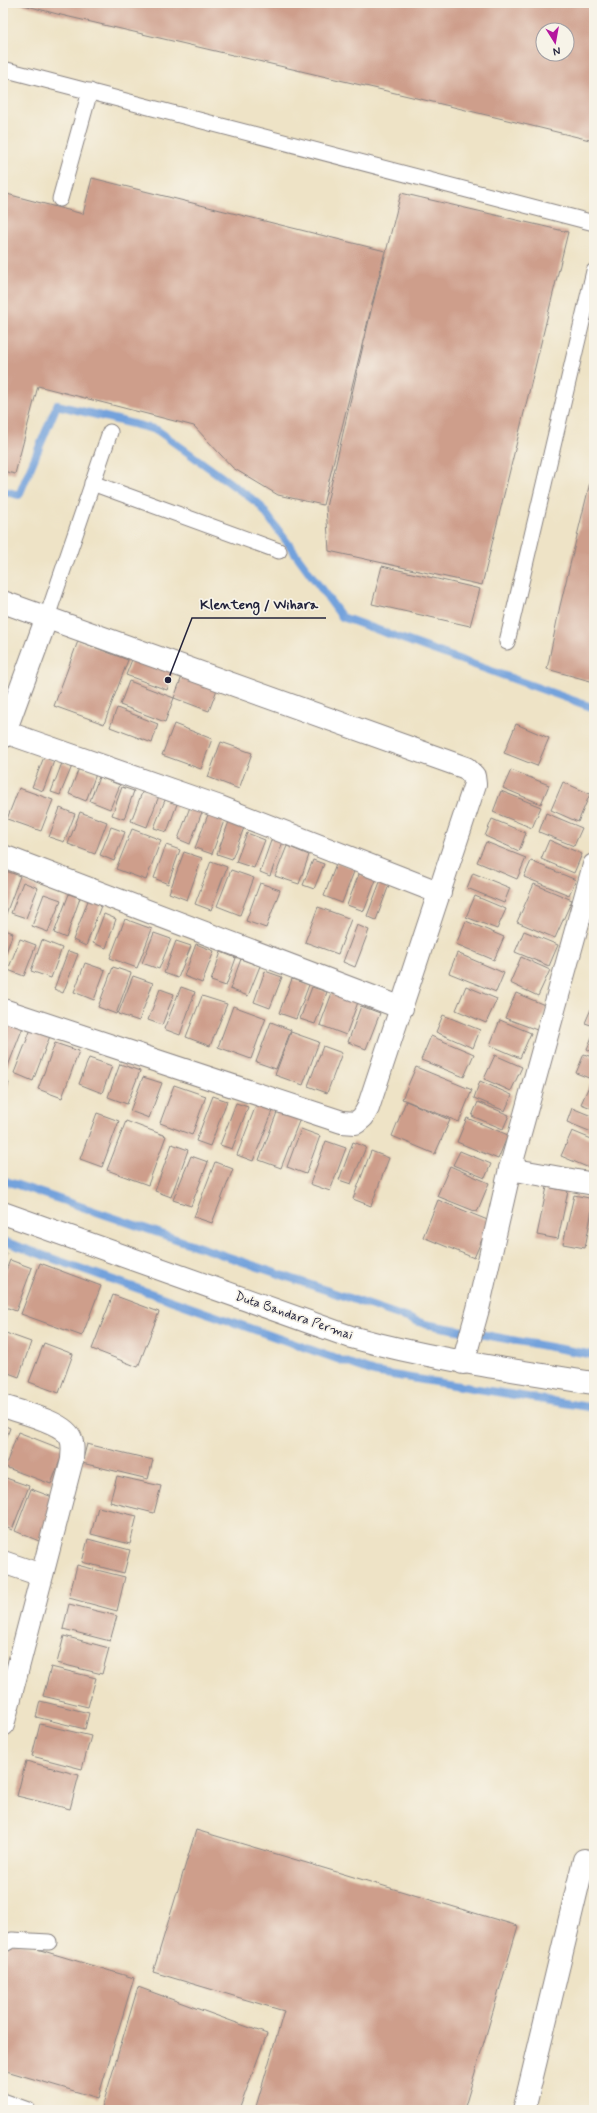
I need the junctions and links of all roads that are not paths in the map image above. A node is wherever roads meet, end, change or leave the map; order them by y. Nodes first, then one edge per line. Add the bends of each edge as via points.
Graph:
1 (3, 69) edge
2 (90, 91) junction
3 (60, 199) dead end
4 (594, 223) edge
5 (594, 271) edge
6 (110, 432) dead end
7 (92, 483) junction
8 (279, 550) dead end
9 (3, 602) edge
10 (47, 617) junction
11 (507, 642) dead end
12 (4, 734) edge
13 (3, 856) edge
14 (594, 865) edge
15 (440, 893) junction
16 (402, 1008) junction
17 (3, 1010) edge
18 (510, 1169) junction
19 (594, 1184) edge
20 (3, 1214) edge
21 (466, 1354) junction
22 (594, 1383) edge
23 (3, 1406) edge
24 (3, 1562) edge
25 (41, 1575) junction
26 (8, 1688) edge
27 (3, 1725) edge
28 (584, 1860) dead end
29 (48, 1942) dead end
30 (3, 1945) edge
31 (3, 2101) edge
32 (28, 2110) edge
33 (524, 2110) edge

1 - 2 lane
2 - 3 lane
2 - 4 lane
5 - 11 lane
6 - 7 lane
7 - 8 lane
7 - 10 lane
9 - 10 street
10 - 12 street
10 - 15 street via 466,768 474,776 474,789
12 - 15 street via 220,807
13 - 16 street
14 - 18 street
15 - 16 street
16 - 17 street via 365,1114 352,1124
18 - 19 street
18 - 21 street
20 - 21 street, Duta Bandara Permai via 351,1337 396,1350
21 - 22 street, Duta Bandara Permai
23 - 25 street via 66,1430 73,1446 72,1460
24 - 25 street
25 - 26 street
26 - 27 street
28 - 33 street
29 - 30 lane via 12,1940
31 - 32 lane

